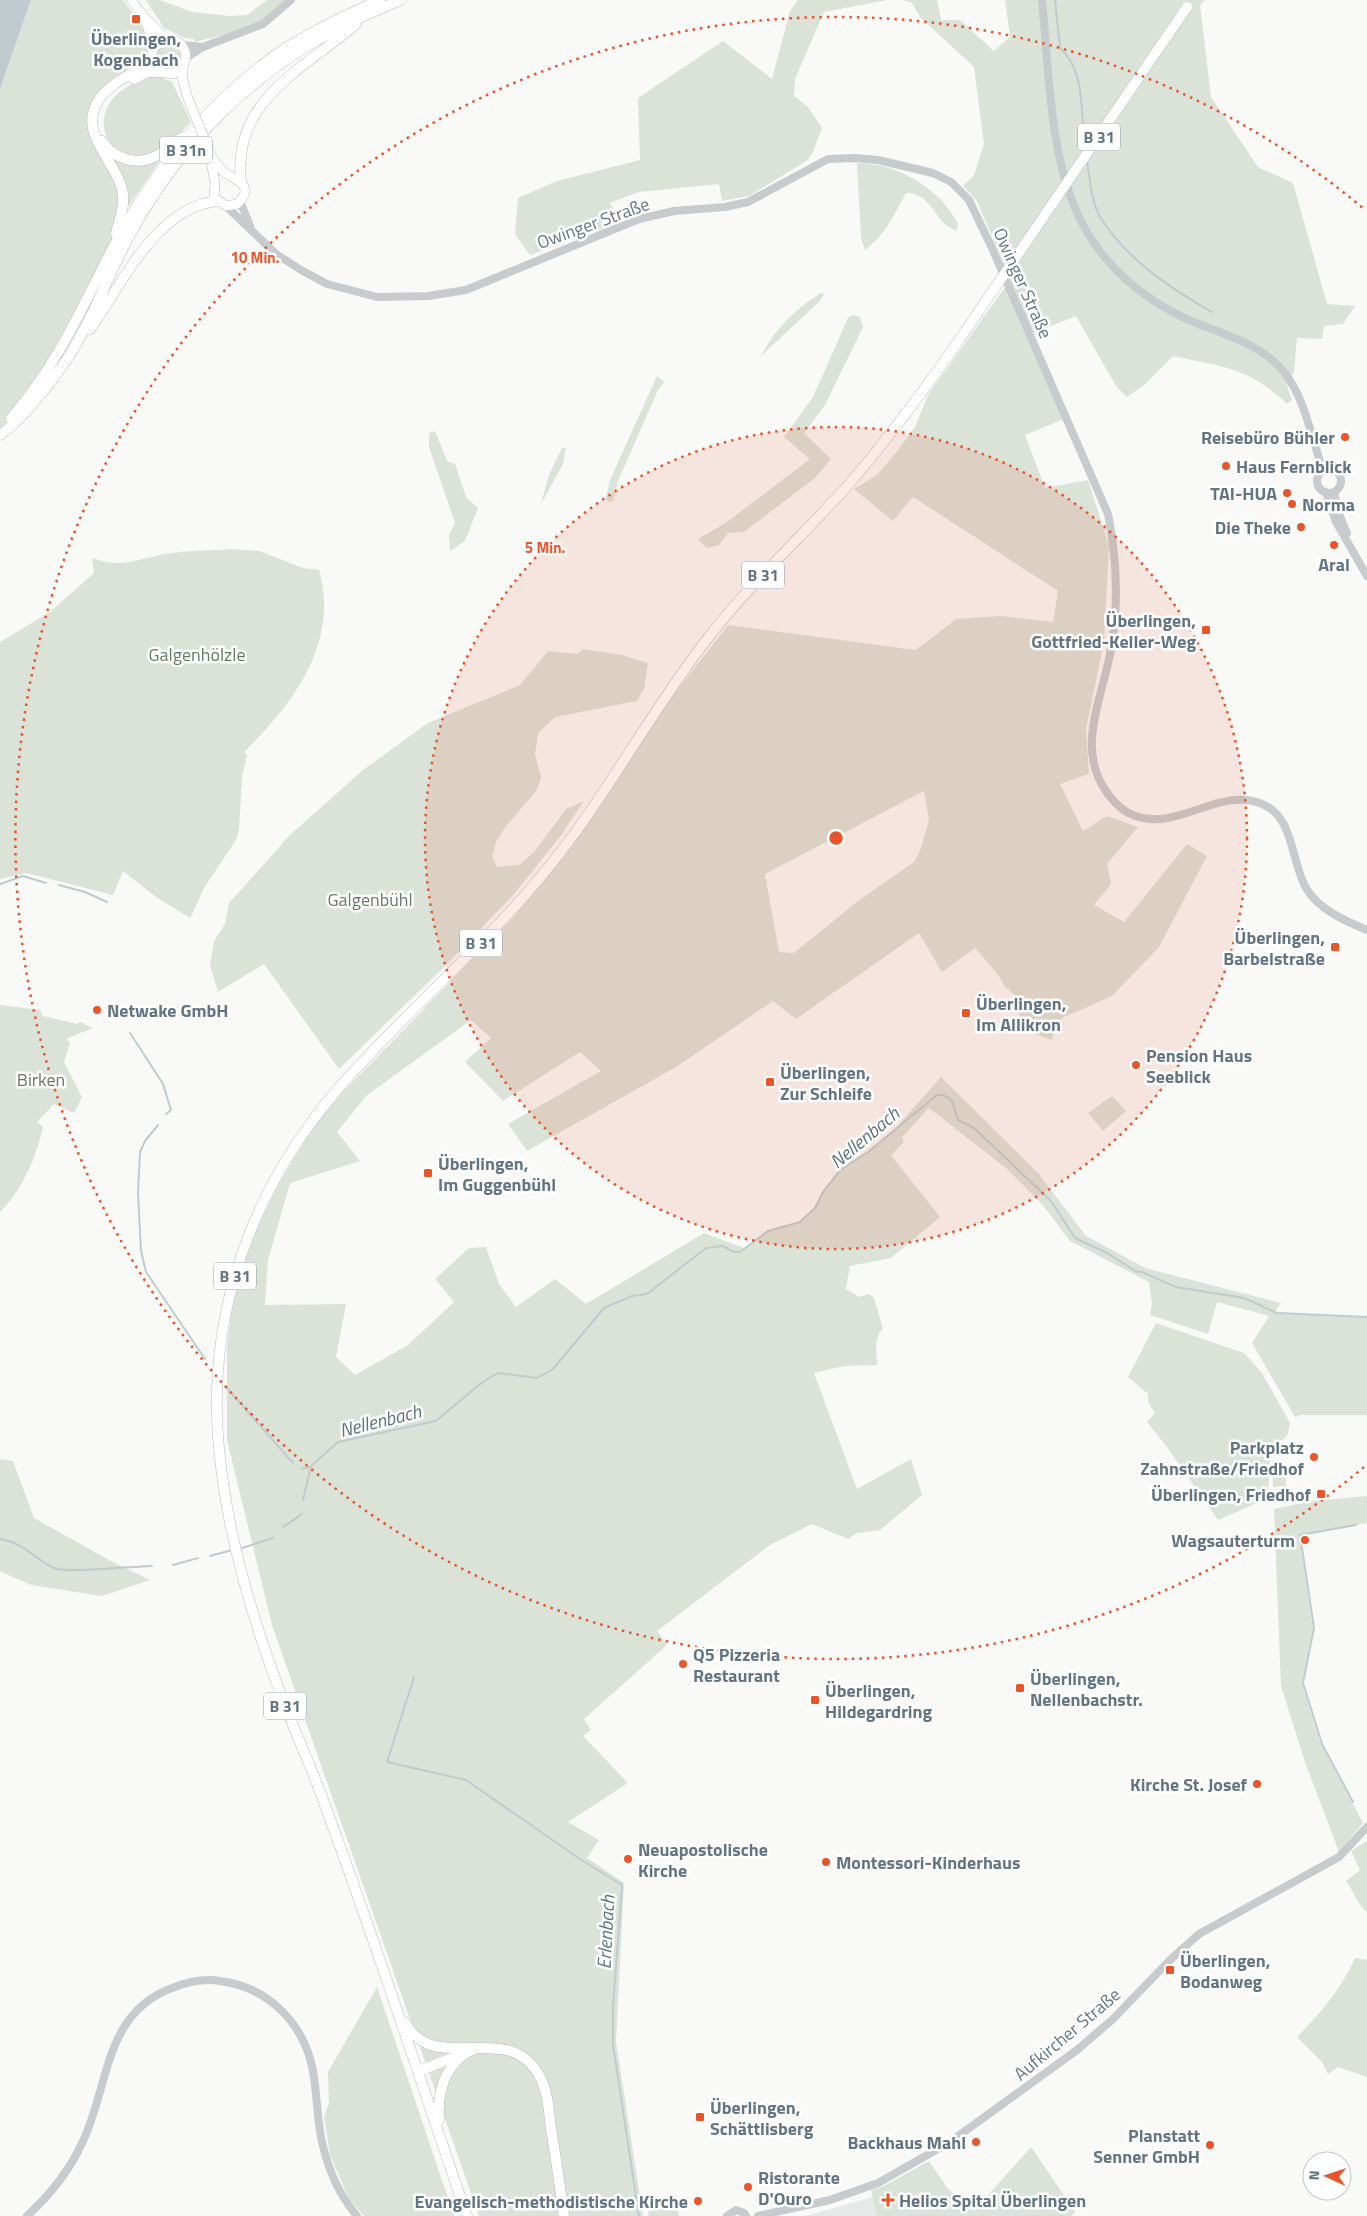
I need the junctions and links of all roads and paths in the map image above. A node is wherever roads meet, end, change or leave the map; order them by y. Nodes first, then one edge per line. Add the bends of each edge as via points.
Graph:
1 (131, 0) edge
2 (291, 0) edge
3 (380, 0) edge
4 (402, 0) edge
5 (1042, 0) edge
6 (1190, 4) edge
7 (365, 16) junction
8 (146, 19) junction
9 (168, 39) junction
10 (182, 45) junction
11 (154, 46) junction
12 (203, 47) junction
13 (151, 58) junction
14 (186, 58) junction
15 (183, 67) junction
16 (158, 72) junction
17 (173, 74) junction
18 (186, 93) junction
19 (188, 134) junction
20 (210, 153) junction
21 (229, 175) junction
22 (241, 181) junction
23 (215, 183) junction
24 (240, 201) junction
25 (222, 203) junction
26 (252, 230) junction
27 (115, 244) junction
28 (76, 345) junction
29 (0, 430) edge
30 (0, 435) edge
31 (1323, 470) junction
32 (1330, 492) junction
33 (1367, 567) edge
34 (1367, 576) edge
35 (1367, 930) edge
36 (1367, 1826) edge
37 (396, 2003) junction
38 (468, 2050) junction
39 (418, 2068) junction
40 (440, 2136) junction
41 (27, 2216) edge
42 (357, 2216) edge
43 (467, 2216) edge
44 (564, 2216) edge
45 (727, 2216) edge
46 (746, 2216) edge
47 (758, 2216) edge

1 - 8 main road
2 - 12 street via 263,24
3 - 19 main road, B 31n via 300,40 270,59
4 - 7 main road, B 31n
5 - 31 street via 1057,138 1072,199 1082,223 1109,262 1145,295 1168,310 1252,346 1278,366 1299,397
6 - 37 main road, B 31, bridge via 935,377 884,443 708,638 545,871 496,928 335,1092 278,1172 254,1218 230,1293 222,1337 217,1399 221,1461 232,1529 248,1594 287,1711 323,1799
7 - 22 main road via 279,84 262,102 243,138
7 - 28 main road, B 31n via 282,61 222,112 187,148 132,231
8 - 9 main road
8 - 11 main road
9 - 10 main road
9 - 11 main road
10 - 12 street
10 - 14 main road
11 - 13 main road
12 - 14 street
13 - 16 main road
13 - 27 main road via 106,91 94,112 94,136 123,191 122,216
14 - 15 main road
15 - 17 main road
15 - 18 main road
16 - 17 main road
16 - 19 main road via 147,72 109,96 98,116 100,136 107,148 118,156 137,161 155,157
17 - 18 main road
18 - 20 main road, bridge
19 - 27 main road, B 31n via 146,190
20 - 21 main road
20 - 23 main road
21 - 22 main road
21 - 23 main road
22 - 24 main road via 244,189
23 - 25 main road via 213,192
24 - 25 main road via 233,205
24 - 26 street, Owinger Straße
25 - 26 street, Owinger Straße
25 - 28 main road via 206,202 186,211 153,238
26 - 35 street, Owinger Straße via 289,263 327,284 377,296 428,296 466,290 639,219 674,211 748,202 828,160 878,160 933,173 951,182 969,200 992,248 1108,514 1117,584 1111,649 1091,749 1100,784 1132,815 1154,820 1174,818 1231,801 1262,804 1274,811 1284,824 1306,888 1335,915
27 - 29 main road, B 31n via 48,371
28 - 30 main road, B 31n via 57,375
31 - 32 street via 1317,481 1320,488
31 - 32 street via 1332,469 1340,475 1340,486
32 - 33 street
32 - 34 street via 1336,522
36 - 47 street, Aufkircher Straße via 1344,1852 1325,1865 1199,1934 1083,2045 950,2142 878,2182 830,2200
37 - 38 main road via 408,2026 420,2039 434,2046
37 - 39 main road, B 31
38 - 39 main road
38 - 40 main road via 442,2085 438,2103
38 - 44 main road via 483,2047 506,2049 520,2055 532,2065 543,2083
39 - 40 main road, B 31
40 - 43 main road, B 31
41 - 42 street via 71,2166 92,2118 118,2036 133,2014 166,1990 195,1981 218,1980 260,1993 294,2024 306,2046 322,2142 331,2171 341,2194
45 - 46 street via 736,2210

